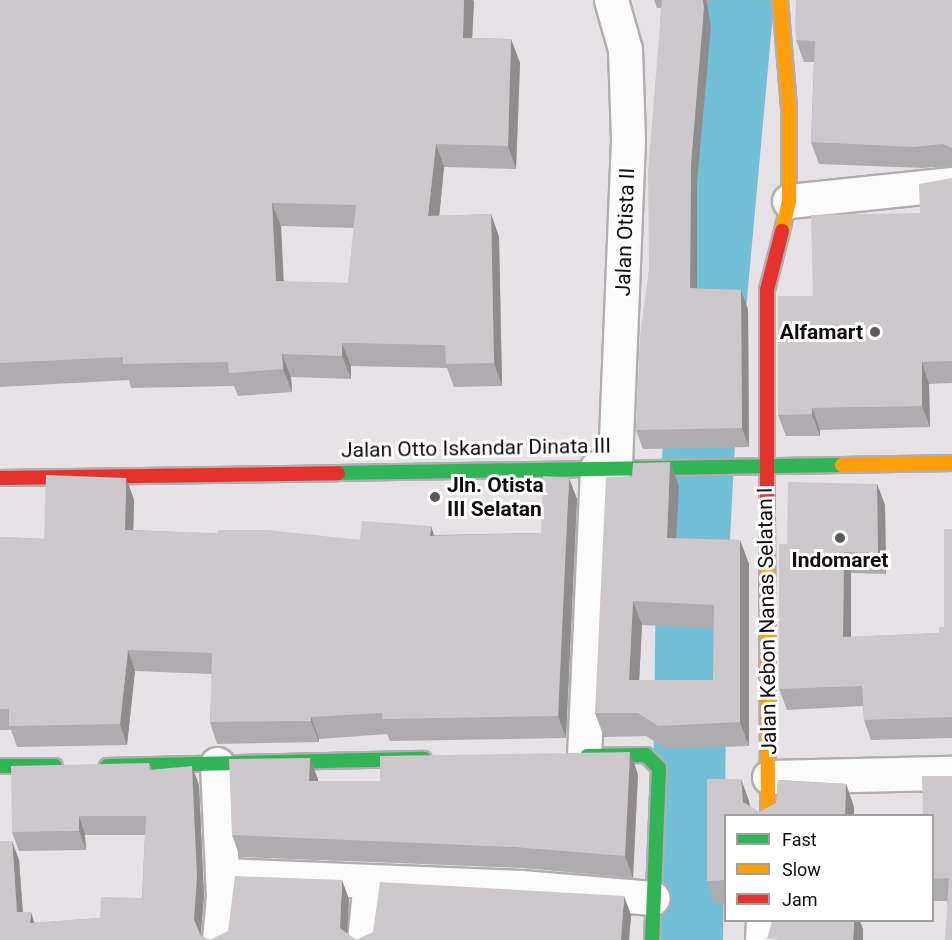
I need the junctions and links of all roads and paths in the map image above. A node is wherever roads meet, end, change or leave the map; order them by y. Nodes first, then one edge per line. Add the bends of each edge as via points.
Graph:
1 (611, 0) edge
2 (780, 0) edge
3 (952, 184) edge
4 (789, 201) junction
5 (952, 463) edge
6 (766, 465) junction
7 (606, 466) junction
8 (0, 478) edge
9 (578, 756) joint
10 (442, 759) edge
11 (217, 764) junction
12 (0, 766) edge
13 (72, 766) edge
14 (96, 766) edge
15 (952, 774) edge
16 (769, 777) junction
17 (768, 814) edge
18 (222, 875) junction
19 (370, 881) junction
20 (653, 897) junction
21 (763, 922) edge
22 (219, 940) edge
23 (364, 940) edge
24 (652, 940) edge
25 (762, 940) edge

1 - 7 street, Jalan Otista II via 625,49 628,140
2 - 4 street, Jalan Kebon Nanas Selatan I via 789,107
3 - 4 street
4 - 6 street, Jalan Kebon Nanas Selatan I via 767,290
5 - 6 street, Jalan Otto Iskandar Dinata III
6 - 7 street, Jalan Otto Iskandar Dinata III
6 - 16 street, Jalan Kebon Nanas Selatan I
7 - 8 street, Jalan Otto Iskandar Dinata III
7 - 9 street, Jalan Otista II
9 - 20 street via 646,755 659,768
10 - 11 street
11 - 14 street
11 - 18 street
12 - 13 street
15 - 16 street, Jalan Kebon Nanas Selatan I
16 - 17 street, Jalan Kebon Nanas Selatan I
18 - 19 street
18 - 22 street
19 - 20 street
19 - 23 street
20 - 24 street
21 - 25 street

